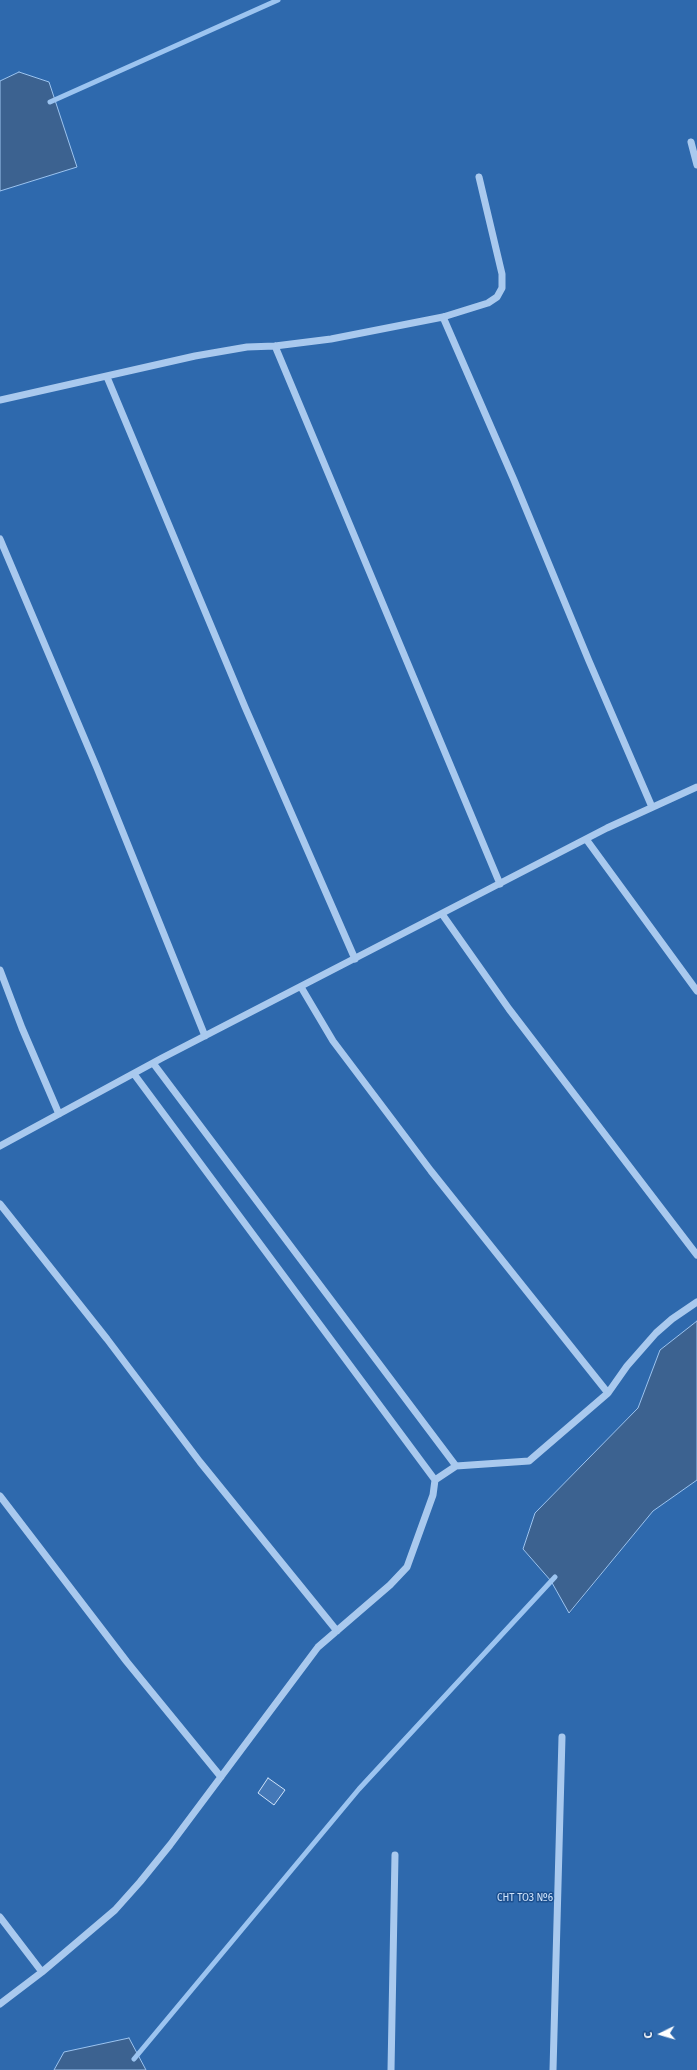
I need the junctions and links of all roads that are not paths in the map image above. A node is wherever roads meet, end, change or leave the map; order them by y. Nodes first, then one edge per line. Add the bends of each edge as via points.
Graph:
1 (691, 142) dead end
2 (697, 165) edge
3 (479, 177) dead end
4 (443, 317) junction
5 (275, 346) junction
6 (107, 377) junction
7 (0, 400) edge
8 (0, 539) edge
9 (697, 786) edge
10 (652, 807) junction
11 (586, 839) junction
12 (500, 884) junction
13 (442, 914) junction
14 (354, 959) junction
15 (0, 970) edge
16 (301, 987) junction
17 (697, 991) edge
18 (205, 1036) junction
19 (153, 1063) junction
20 (134, 1074) junction
21 (59, 1114) junction
22 (0, 1146) edge
23 (0, 1204) edge
24 (697, 1255) edge
25 (697, 1302) edge
26 (608, 1393) junction
27 (456, 1466) junction
28 (435, 1480) junction
29 (0, 1496) edge
30 (337, 1631) junction
31 (562, 1737) dead end
32 (221, 1777) junction
33 (395, 1856) dead end
34 (0, 1917) edge
35 (42, 1972) junction
36 (0, 2004) edge
37 (391, 2070) edge
38 (553, 2070) edge

1 - 2 street
3 - 4 street via 500,258 502,288 488,303
4 - 5 street via 330,339
4 - 10 street
5 - 6 street via 247,347 202,355
5 - 12 street
6 - 7 street
6 - 14 street
8 - 18 street via 97,768
9 - 10 street
10 - 11 street
11 - 12 street
11 - 17 street
12 - 13 street
13 - 14 street
13 - 24 street via 509,1009
14 - 16 street
15 - 21 street
16 - 18 street
16 - 26 street via 333,1041 417,1152
18 - 19 street
19 - 20 street
19 - 27 street
20 - 21 street
20 - 28 street
21 - 22 street
23 - 30 street via 200,1462
25 - 26 street via 656,1332
26 - 27 street via 529,1461
27 - 28 street
28 - 30 street via 433,1495 407,1567
29 - 32 street via 127,1662
30 - 32 street via 318,1647
31 - 38 street
32 - 35 street via 140,1882 115,1910
33 - 37 street
34 - 35 street
35 - 36 street

